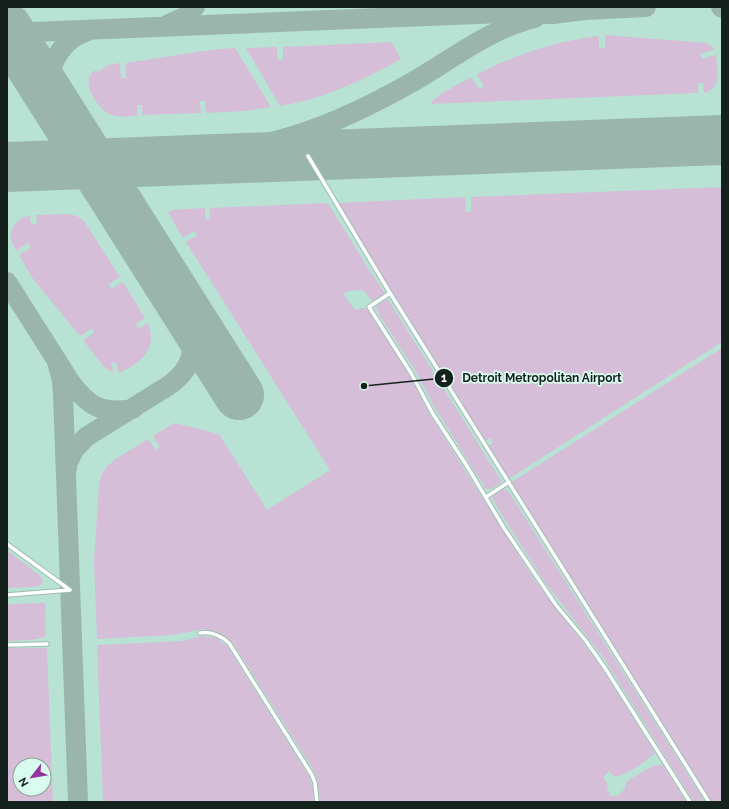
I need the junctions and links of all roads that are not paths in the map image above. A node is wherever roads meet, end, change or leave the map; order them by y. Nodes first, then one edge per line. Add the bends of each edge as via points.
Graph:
1 (308, 156) dead end
2 (390, 293) junction
3 (509, 482) junction
4 (486, 497) junction
5 (7, 544) edge
6 (7, 595) edge
7 (200, 633) dead end
8 (48, 644) dead end
9 (7, 645) edge
10 (317, 802) edge
11 (690, 802) edge
12 (709, 802) edge

1 - 2 lane
2 - 3 lane
2 - 4 lane via 369,307
3 - 4 lane
3 - 12 lane
4 - 11 lane via 552,600 605,668
5 - 6 lane via 70,590
7 - 10 lane via 222,636 229,643 312,775
8 - 9 lane

